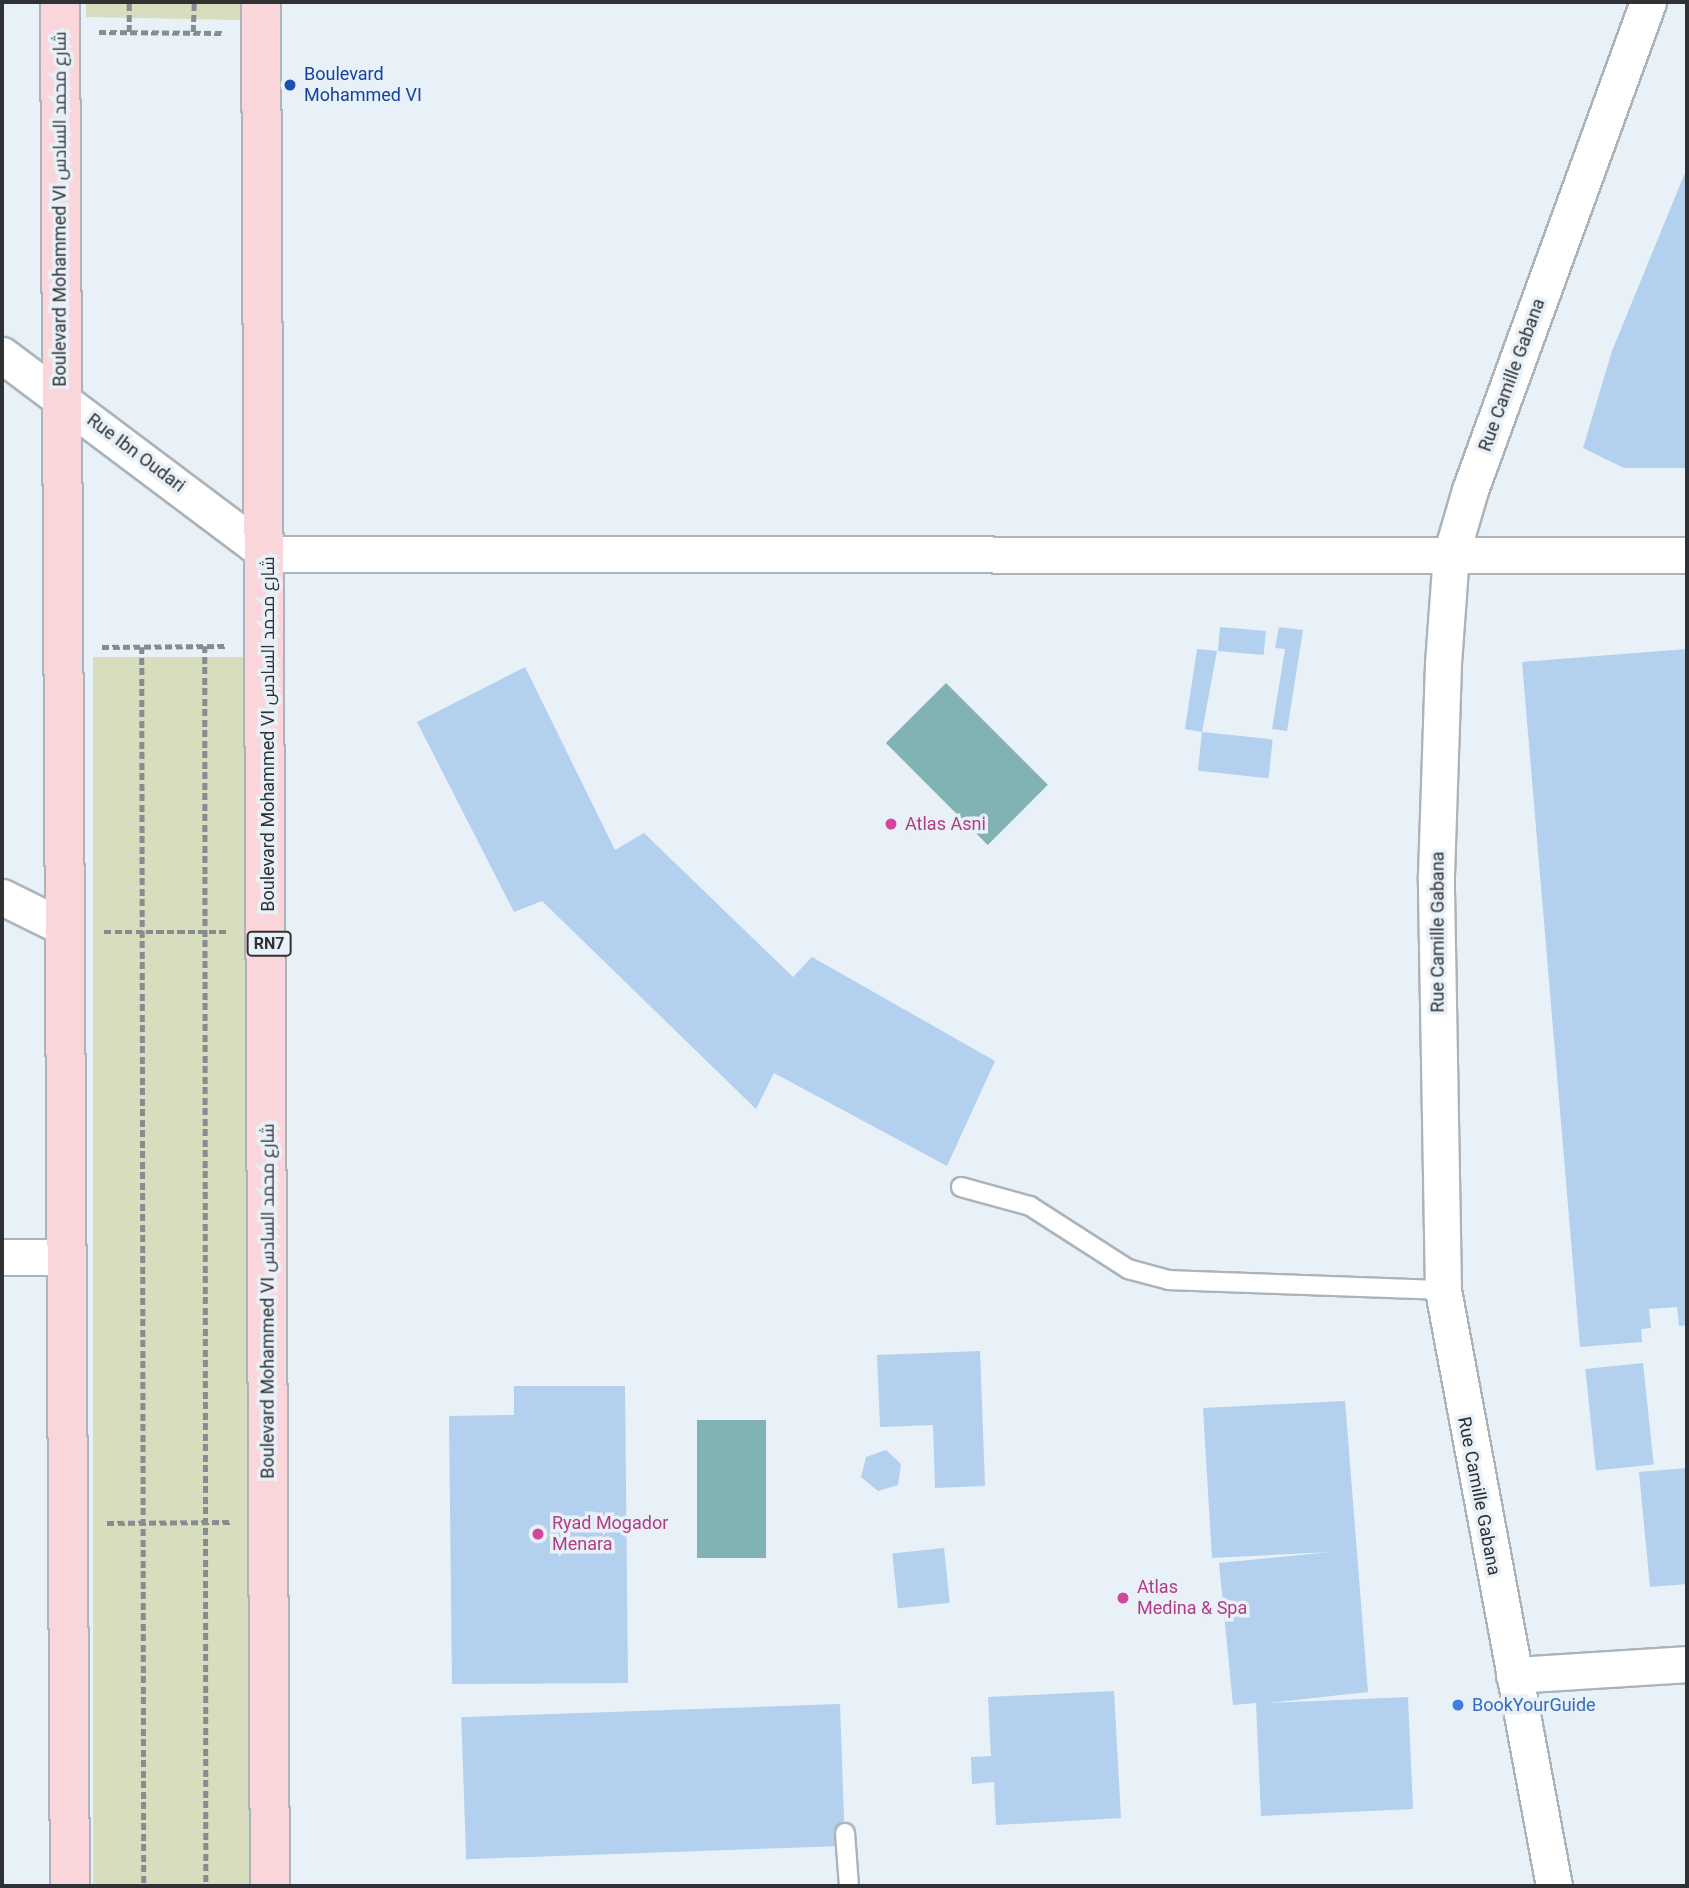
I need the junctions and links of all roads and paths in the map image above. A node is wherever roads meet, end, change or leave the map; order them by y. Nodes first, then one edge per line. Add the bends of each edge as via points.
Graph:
1 (60, 2) edge
2 (130, 2) edge
3 (194, 2) edge
4 (261, 2) edge
5 (1648, 2) edge
6 (93, 32) dead end
7 (129, 32) junction
8 (193, 32) junction
9 (235, 33) dead end
10 (2, 355) edge
11 (61, 396) junction
12 (267, 554) junction
13 (1451, 555) junction
14 (1687, 555) edge
15 (205, 646) junction
16 (240, 646) dead end
17 (93, 647) dead end
18 (142, 647) junction
19 (2, 897) edge
20 (79, 930) junction
21 (142, 932) junction
22 (205, 932) junction
23 (239, 932) dead end
24 (961, 1186) dead end
25 (2, 1257) edge
26 (67, 1257) junction
27 (1443, 1290) junction
28 (143, 1522) junction
29 (206, 1522) junction
30 (239, 1522) dead end
31 (103, 1523) dead end
32 (1687, 1664) edge
33 (1514, 1675) junction
34 (845, 1833) dead end
35 (70, 1886) edge
36 (144, 1886) edge
37 (206, 1886) edge
38 (270, 1886) edge
39 (849, 1886) edge
40 (1554, 1886) edge

1 - 11 main road, Boulevard Mohammed VI شارع محمد السادس
2 - 7 path
3 - 8 path
4 - 12 main road, Boulevard Mohammed VI شارع محمد السادس / RN7
5 - 13 street, Rue Camille Gabana
6 - 7 path
7 - 8 path
8 - 9 path
10 - 11 street, Rue Ibn Oudari
11 - 12 street, Rue Ibn Oudari
11 - 20 main road, Boulevard Mohammed VI شارع محمد السادس
12 - 13 street
12 - 38 main road, Boulevard Mohammed VI شارع محمد السادس / RN7
13 - 14 street
13 - 27 street, Rue Camille Gabana via 1436,875
15 - 16 path
15 - 18 path
15 - 22 path
17 - 18 path
18 - 21 path
19 - 20 street
20 - 21 path
20 - 26 main road, Boulevard Mohammed VI شارع محمد السادس
21 - 22 path
21 - 28 path
22 - 23 path
22 - 29 path
24 - 27 lane via 1030,1206 1128,1269 1169,1280
25 - 26 street
26 - 35 main road, Boulevard Mohammed VI شارع محمد السادس
27 - 33 street, Rue Camille Gabana
28 - 29 path
28 - 31 path
28 - 36 path
29 - 30 path
29 - 37 path
32 - 33 street
33 - 40 street, Rue Camille Gabana
34 - 39 lane

